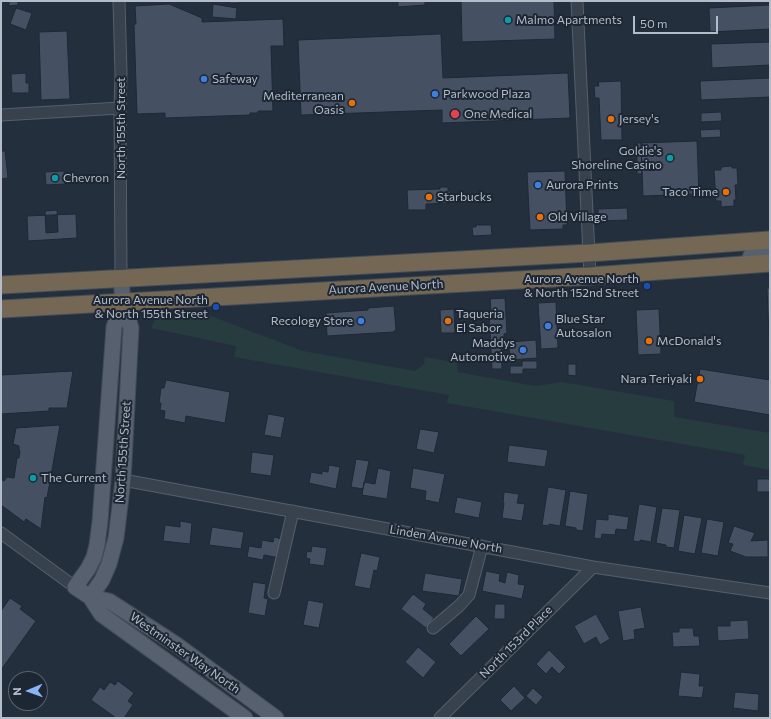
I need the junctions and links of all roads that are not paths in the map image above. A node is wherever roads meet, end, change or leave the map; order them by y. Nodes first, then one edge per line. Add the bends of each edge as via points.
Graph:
1 (119, 1) edge
2 (577, 1) edge
3 (120, 108) junction
4 (1, 115) edge
5 (770, 240) edge
6 (770, 250) edge
7 (589, 253) junction
8 (770, 263) edge
9 (748, 264) junction
10 (590, 276) junction
11 (121, 279) junction
12 (1, 285) edge
13 (123, 302) junction
14 (1, 309) edge
15 (122, 480) junction
16 (293, 511) junction
17 (1, 533) edge
18 (482, 546) junction
19 (593, 567) junction
20 (76, 587) junction
21 (274, 593) dead end
22 (770, 593) edge
23 (90, 597) junction
24 (433, 628) dead end
25 (245, 718) edge
26 (276, 718) edge
27 (440, 718) edge

1 - 3 street, North 155th Street
2 - 7 street
3 - 4 street
3 - 11 street, North 155th Street
5 - 7 highway, Aurora Avenue North
6 - 9 main road via 754,253
7 - 10 street
7 - 11 highway, Aurora Avenue North
8 - 9 highway, Aurora Avenue North
9 - 10 highway, Aurora Avenue North
10 - 13 highway, Aurora Avenue North
11 - 12 highway, Aurora Avenue North
11 - 13 main road, North 155th Street
13 - 14 highway, Aurora Avenue North
13 - 15 main road, North 155th Street via 131,328
13 - 20 main road, North 155th Street via 114,327 97,544 94,557
15 - 16 street, Linden Avenue North
15 - 23 main road, North 155th Street via 116,538 109,564
16 - 18 street, Linden Avenue North
16 - 21 street
17 - 20 street, Westminster Way North
18 - 19 street, Linden Avenue North
18 - 24 street via 469,595
19 - 22 street, Linden Avenue North
19 - 27 street, North 153rd Place
20 - 23 main road, Westminster Way North
23 - 25 main road, Westminster Way North via 100,614
23 - 26 main road, Westminster Way North via 110,601 177,645

